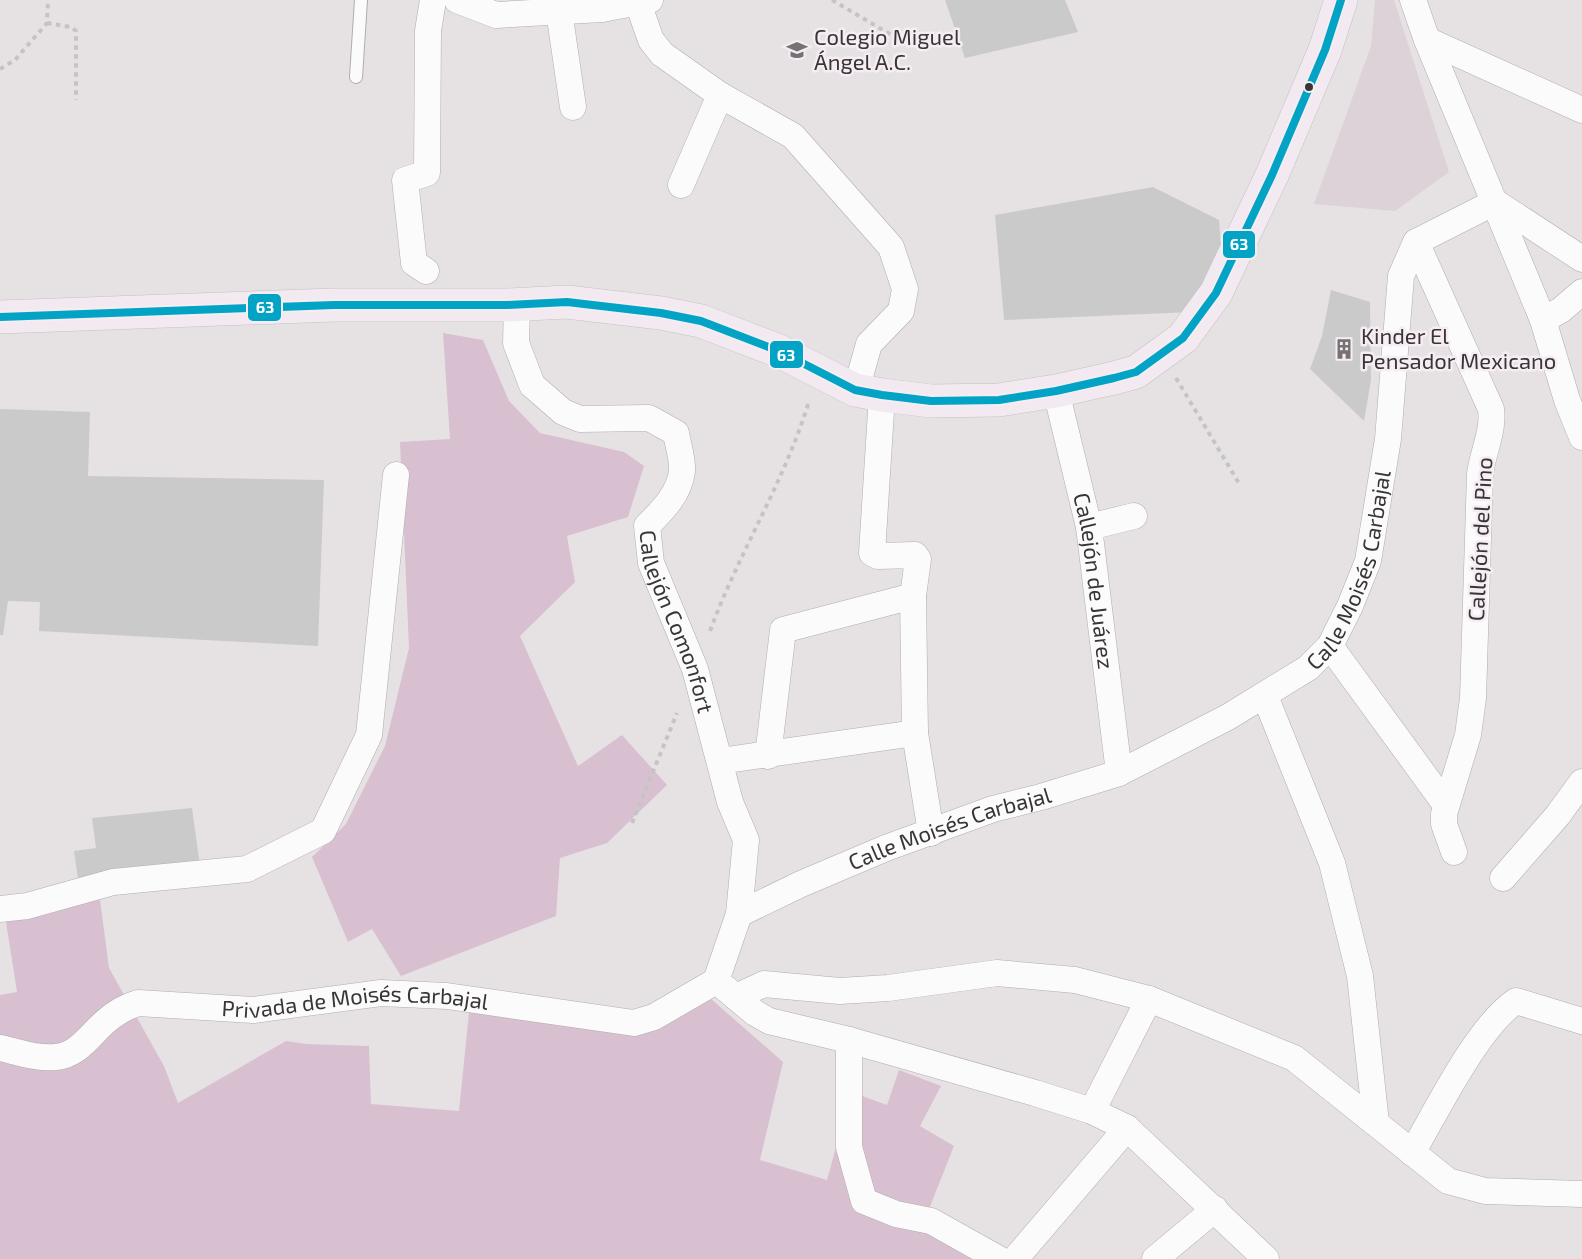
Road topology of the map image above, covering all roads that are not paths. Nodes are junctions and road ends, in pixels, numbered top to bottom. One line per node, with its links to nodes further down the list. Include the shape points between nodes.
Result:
1 (361, 0): 10 (lane)
2 (433, 0): 18 (street, via 427,172 405,180 414,263)
3 (457, 0): 8 (street, via 496,15)
4 (1341, 0): 24 (main road, via 1325,50 1281,154 1216,293 1183,338 1136,372)
5 (1413, 0): 9 (street)
6 (644, 2): 7 (street); 11 (street, via 651,40 662,54)
7 (604, 4): 8 (street)
8 (559, 11): 12 (street)
9 (1427, 40): 13 (street); 15 (street)
10 (356, 77)
11 (720, 95): 14 (street); 23 (street, via 793,136 891,247 905,289 901,311 869,344)
12 (573, 107)
13 (1582, 110)
14 (681, 185)
15 (1495, 202): 16 (street); 17 (street); 22 (street)
16 (1416, 242): 30 (street, Calle Moisés Carbajal, via 1401,276 1388,439 1368,561); 37 (street, Callejón del Pino, via 1491,409 1493,424 1480,474 1473,698 1468,735)
17 (1582, 260)
18 (426, 271)
19 (1582, 291): 22 (street)
20 (517, 305): 21 (main road, via 334,305); 23 (main road, via 567,302 701,321 779,351 855,390); 34 (street, Callejón Comonfort, via 516,343 532,385 563,412 580,419 649,418 676,434 682,470 677,488 647,525 651,563 695,669)
21 (0, 317)
22 (1543, 320): 25 (street)
23 (871, 386): 24 (main road, via 931,401 999,400); 29 (street, via 872,553 915,555 918,559)
24 (1056, 391): 28 (street, Callejón de Juárez)
25 (1582, 437)
26 (396, 475): 41 (street, via 369,735 323,831 246,869 113,882 27,906)
27 (1134, 516): 28 (street)
28 (1089, 527): 35 (street, Callejón de Juárez)
29 (913, 596): 32 (street); 33 (street, via 783,630)
30 (1330, 646): 31 (street, Calle Moisés Carbajal, via 1308,668); 37 (street)
31 (1265, 696): 35 (street, Calle Moisés Carbajal); 50 (street, via 1332,863 1360,976)
32 (915, 733): 33 (street); 38 (street)
33 (768, 756): 34 (street)
34 (720, 761): 42 (street, Callejón Comonfort, via 730,802 746,840)
35 (1119, 773): 38 (street, Calle Moisés Carbajal, via 993,808)
36 (1582, 782): 40 (street)
37 (1446, 805): 39 (street, via 1444,824)
38 (931, 833): 42 (street, Calle Moisés Carbajal, via 801,884)
39 (1454, 852)
40 (1503, 878)
41 (0, 909)
42 (739, 914): 43 (street)
43 (716, 981): 44 (street); 48 (street, Privada de Moisés Carbajal, via 654,1017 634,1023 447,996 381,993 254,1010 138,1003 106,1020 74,1052 57,1057 32,1056)
44 (736, 997): 45 (street, via 764,984 840,991 997,973 1075,980); 47 (street, via 769,1021)
45 (1149, 999): 49 (street); 50 (street, via 1294,1058)
46 (1582, 1021): 52 (street, via 1516,1000 1490,1024)
47 (849, 1040): 49 (street); 55 (street, via 849,1147 864,1201 896,1214 931,1221)
48 (0, 1048)
49 (1092, 1111): 51 (street)
50 (1376, 1123): 52 (street)
51 (1127, 1128): 54 (street); 56 (street)
52 (1412, 1153): 53 (street, via 1448,1181 1485,1191)
53 (1582, 1194)
54 (1215, 1209): 57 (street); 58 (street)
55 (999, 1259)
56 (1015, 1259)
57 (1155, 1259)
58 (1266, 1259)

